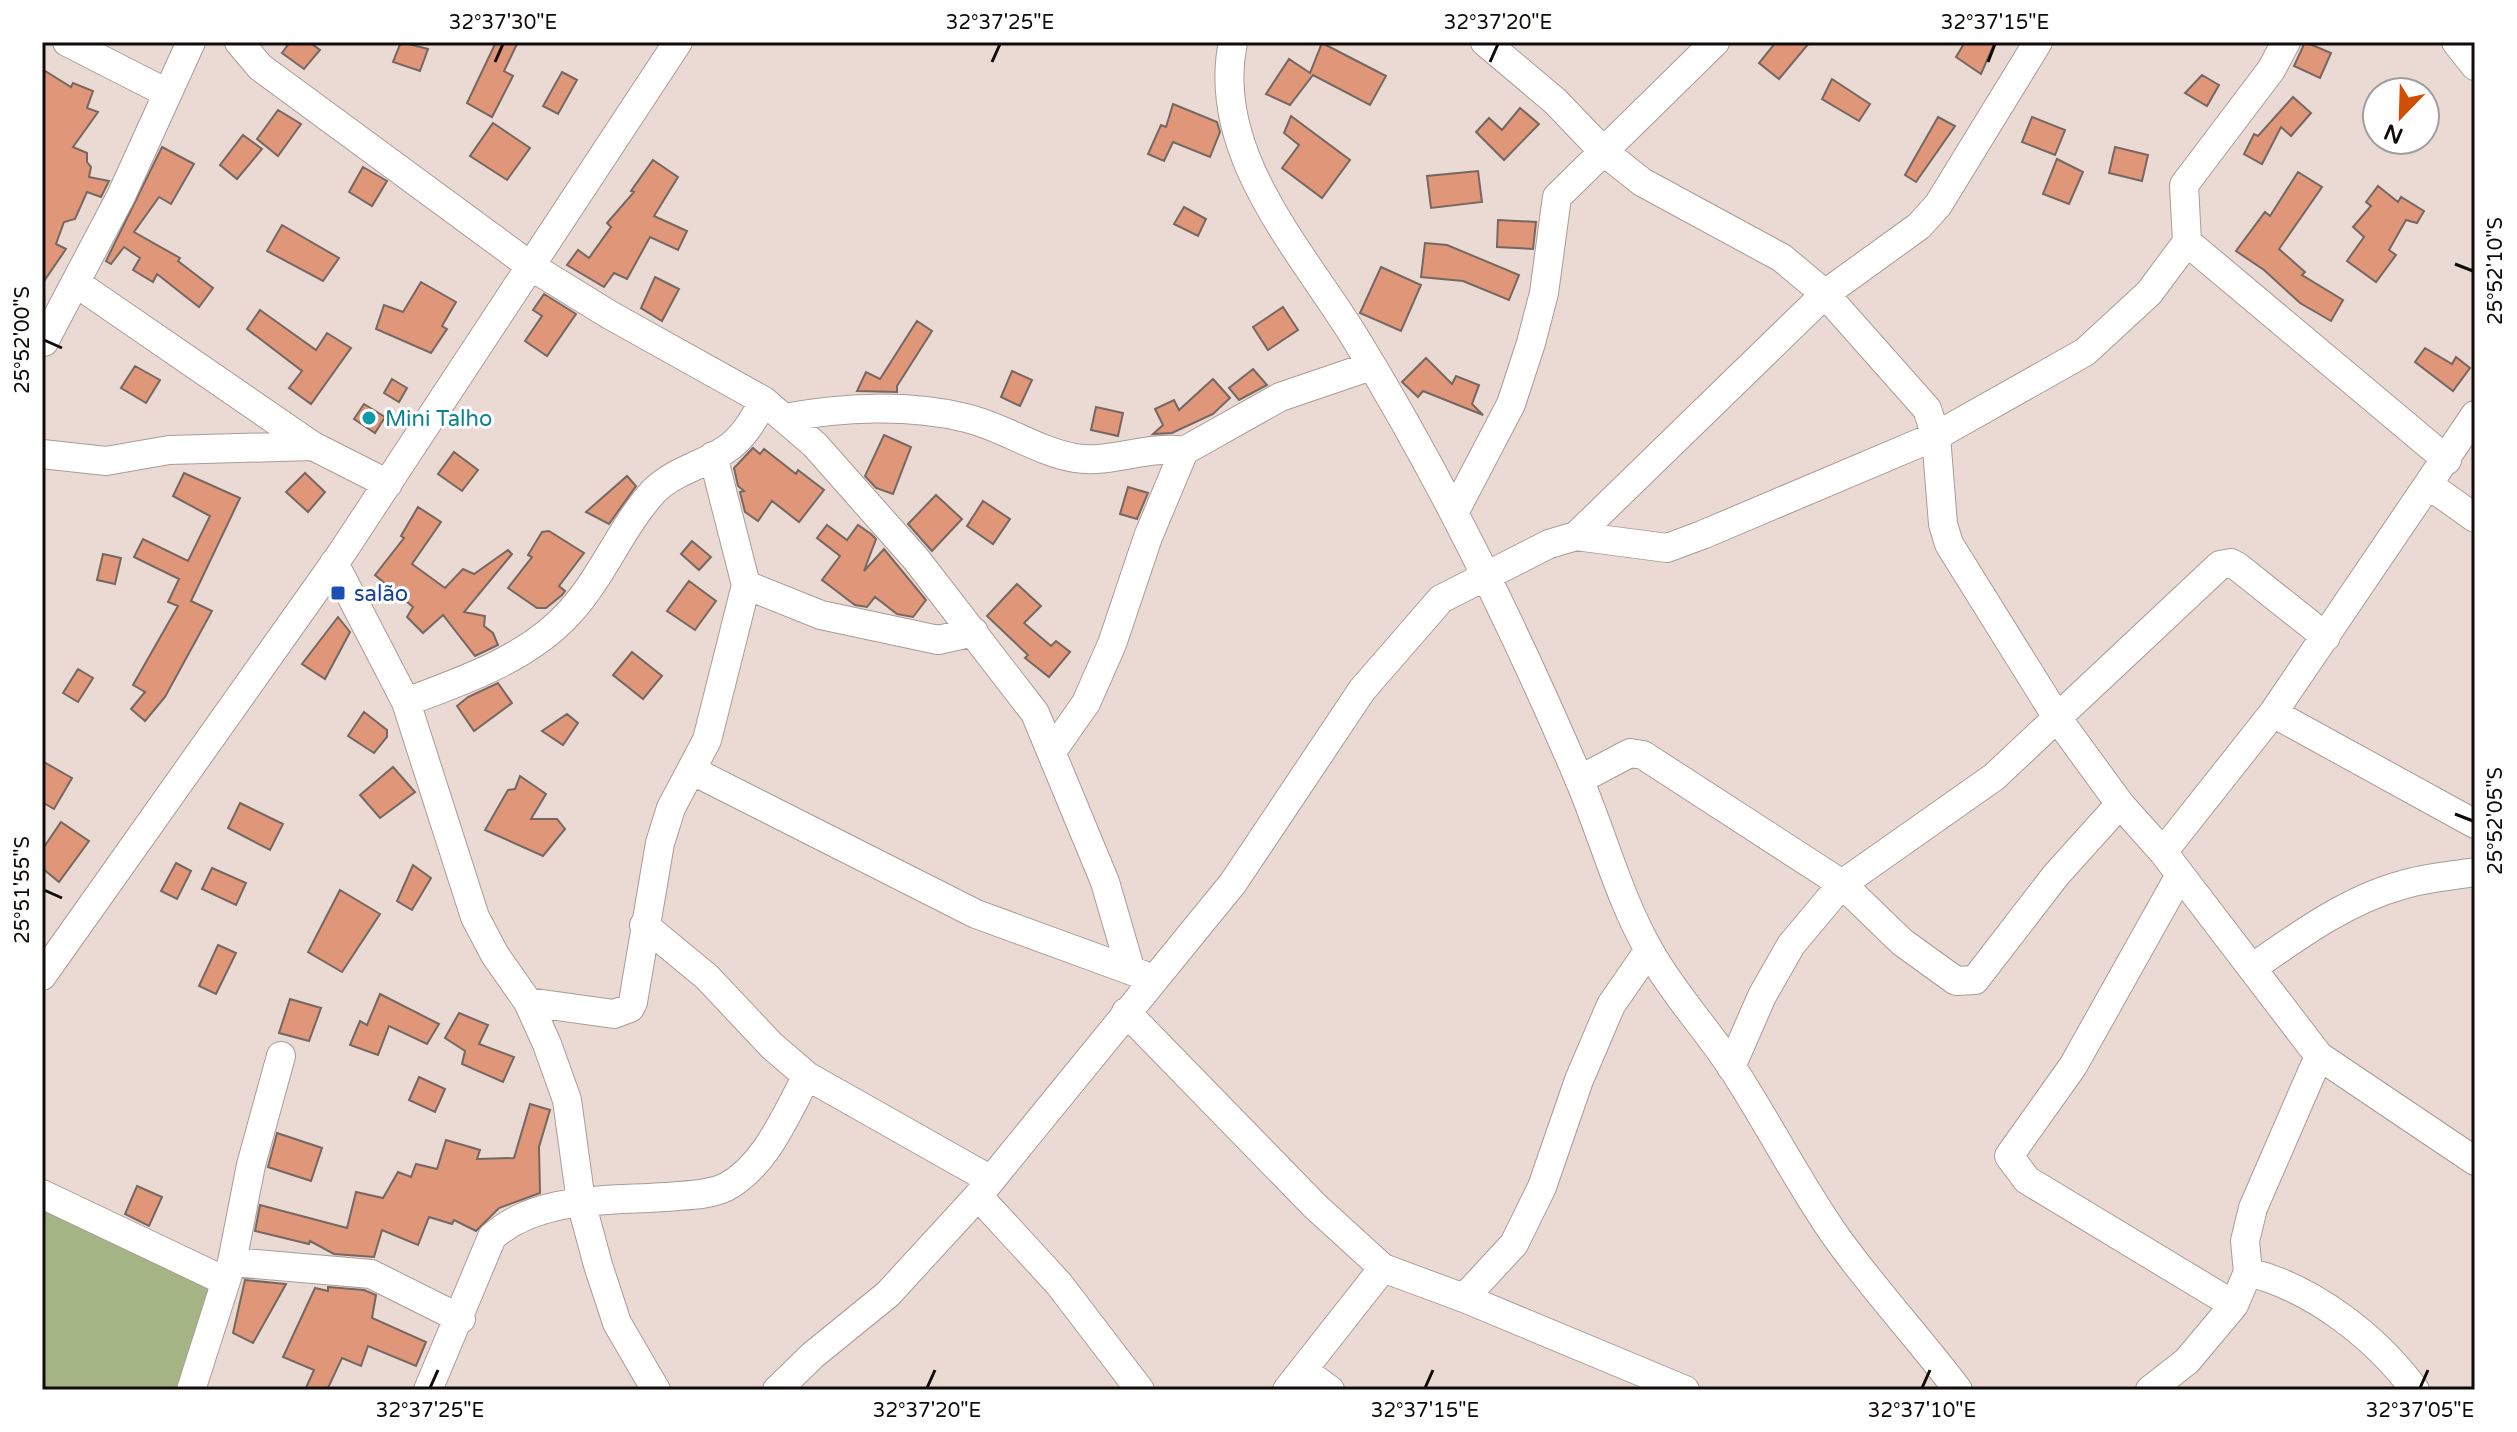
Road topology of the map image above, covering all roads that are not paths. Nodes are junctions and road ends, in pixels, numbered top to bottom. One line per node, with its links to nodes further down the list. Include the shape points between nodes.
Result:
1 (67, 42): 12 (street)
2 (191, 42): 12 (street)
3 (239, 42): 15 (street, via 260,67)
4 (678, 42): 15 (street)
5 (1233, 42): 19 (street, via 1231,91 1238,138 1280,223)
6 (1715, 42): 13 (street)
7 (2038, 42): 17 (street, via 1938,205 1919,226)
8 (2286, 42): 14 (street, via 2271,70 2184,185)
9 (2456, 42): 11 (street)
10 (1498, 46): 13 (street)
11 (2475, 66)
12 (167, 93): 16 (street)
13 (1603, 151): 17 (street, via 1683,208 1782,258); 30 (street, via 1557,197 1544,293 1531,343 1511,404)
14 (2187, 242): 22 (street, via 2149,293 2085,352); 27 (street)
15 (532, 267): 20 (street); 28 (street)
16 (76, 283): 18 (street); 23 (street)
17 (1825, 294): 22 (street, via 1927,409); 32 (street)
18 (44, 342)
19 (1371, 366): 24 (street, via 1280,397); 30 (street)
20 (774, 409): 24 (street, via 914,410 968,418 1077,459); 26 (street); 36 (street, via 815,445)
21 (2475, 415): 27 (street)
22 (1936, 436): 32 (street, via 1667,548); 40 (street, via 1949,544)
23 (313, 446): 25 (street, via 169,450 106,461); 28 (street)
24 (1184, 451): 41 (street, via 1102,667 1086,703)
25 (42, 454)
26 (713, 456): 35 (street); 38 (street, via 655,491 572,610 543,637 454,684)
27 (2447, 460): 29 (street)
28 (388, 484): 33 (street)
29 (2430, 486): 31 (street); 37 (street)
30 (1455, 511): 34 (street)
31 (2475, 518)
32 (1576, 536): 34 (street)
33 (334, 563): 38 (street); 54 (street)
34 (1483, 575): 43 (street); 53 (street, via 1441,599 1381,667 1299,779 1233,883)
35 (746, 585): 36 (street, via 821,615 938,640); 42 (street, via 720,696)
36 (974, 632): 41 (street, via 1035,713)
37 (2326, 637): 39 (street); 40 (street, via 2238,567 2220,565)
38 (406, 702): 55 (street, via 475,917)
39 (2273, 713): 45 (street); 46 (street)
40 (2058, 719): 44 (street); 49 (street, via 1994,777)
41 (1053, 750): 53 (street)
42 (693, 771): 50 (street, via 671,808); 53 (street, via 976,914)
43 (1579, 780): 49 (street, via 1637,753); 51 (street)
44 (2120, 804): 46 (street); 49 (street, via 2056,875 1975,980 1956,981 1929,963)
45 (2475, 824)
46 (2163, 852): 48 (street)
47 (2475, 872): 52 (street, via 2403,884 2365,898)
48 (2180, 875): 52 (street); 69 (street, via 2073,1066 2009,1156 2027,1180)
49 (1842, 884): 59 (street, via 1791,945)
50 (644, 925): 55 (street, via 630,1008 614,1014); 60 (street, via 707,977)
51 (1649, 950): 59 (street); 68 (street, via 1611,1005 1542,1187 1514,1244)
52 (2252, 968): 58 (street)
53 (1141, 974): 56 (street)
54 (42, 976)
55 (528, 1002): 64 (street, via 567,1100)
56 (1126, 1012): 62 (street); 65 (street, via 1315,1206)
57 (281, 1056): 66 (street)
58 (2319, 1056): 61 (street); 67 (street, via 2253,1208 2245,1241)
59 (1731, 1067): 79 (street, via 1835,1235)
60 (807, 1076): 62 (street); 64 (street, via 772,1140 725,1188)
61 (2475, 1161)
62 (984, 1188): 75 (street, via 888,1294); 76 (street)
63 (42, 1194): 66 (street)
64 (581, 1202): 70 (street, via 528,1213 492,1237); 74 (street, via 617,1323)
65 (1383, 1268): 68 (street); 71 (street)
66 (228, 1272): 70 (street, via 371,1274); 72 (street)
67 (2248, 1272): 69 (street); 81 (street, via 2282,1282 2324,1307 2390,1357)
68 (1464, 1298): 78 (street)
69 (2234, 1305): 80 (street, via 2187,1361)
70 (461, 1319): 73 (street)
71 (1295, 1380): 77 (street)
72 (191, 1390)
73 (428, 1390)
74 (656, 1390)
75 (777, 1390)
76 (1140, 1390)
77 (1330, 1390)
78 (1685, 1390)
79 (1958, 1390)
80 (2150, 1390)
81 (2415, 1390)

